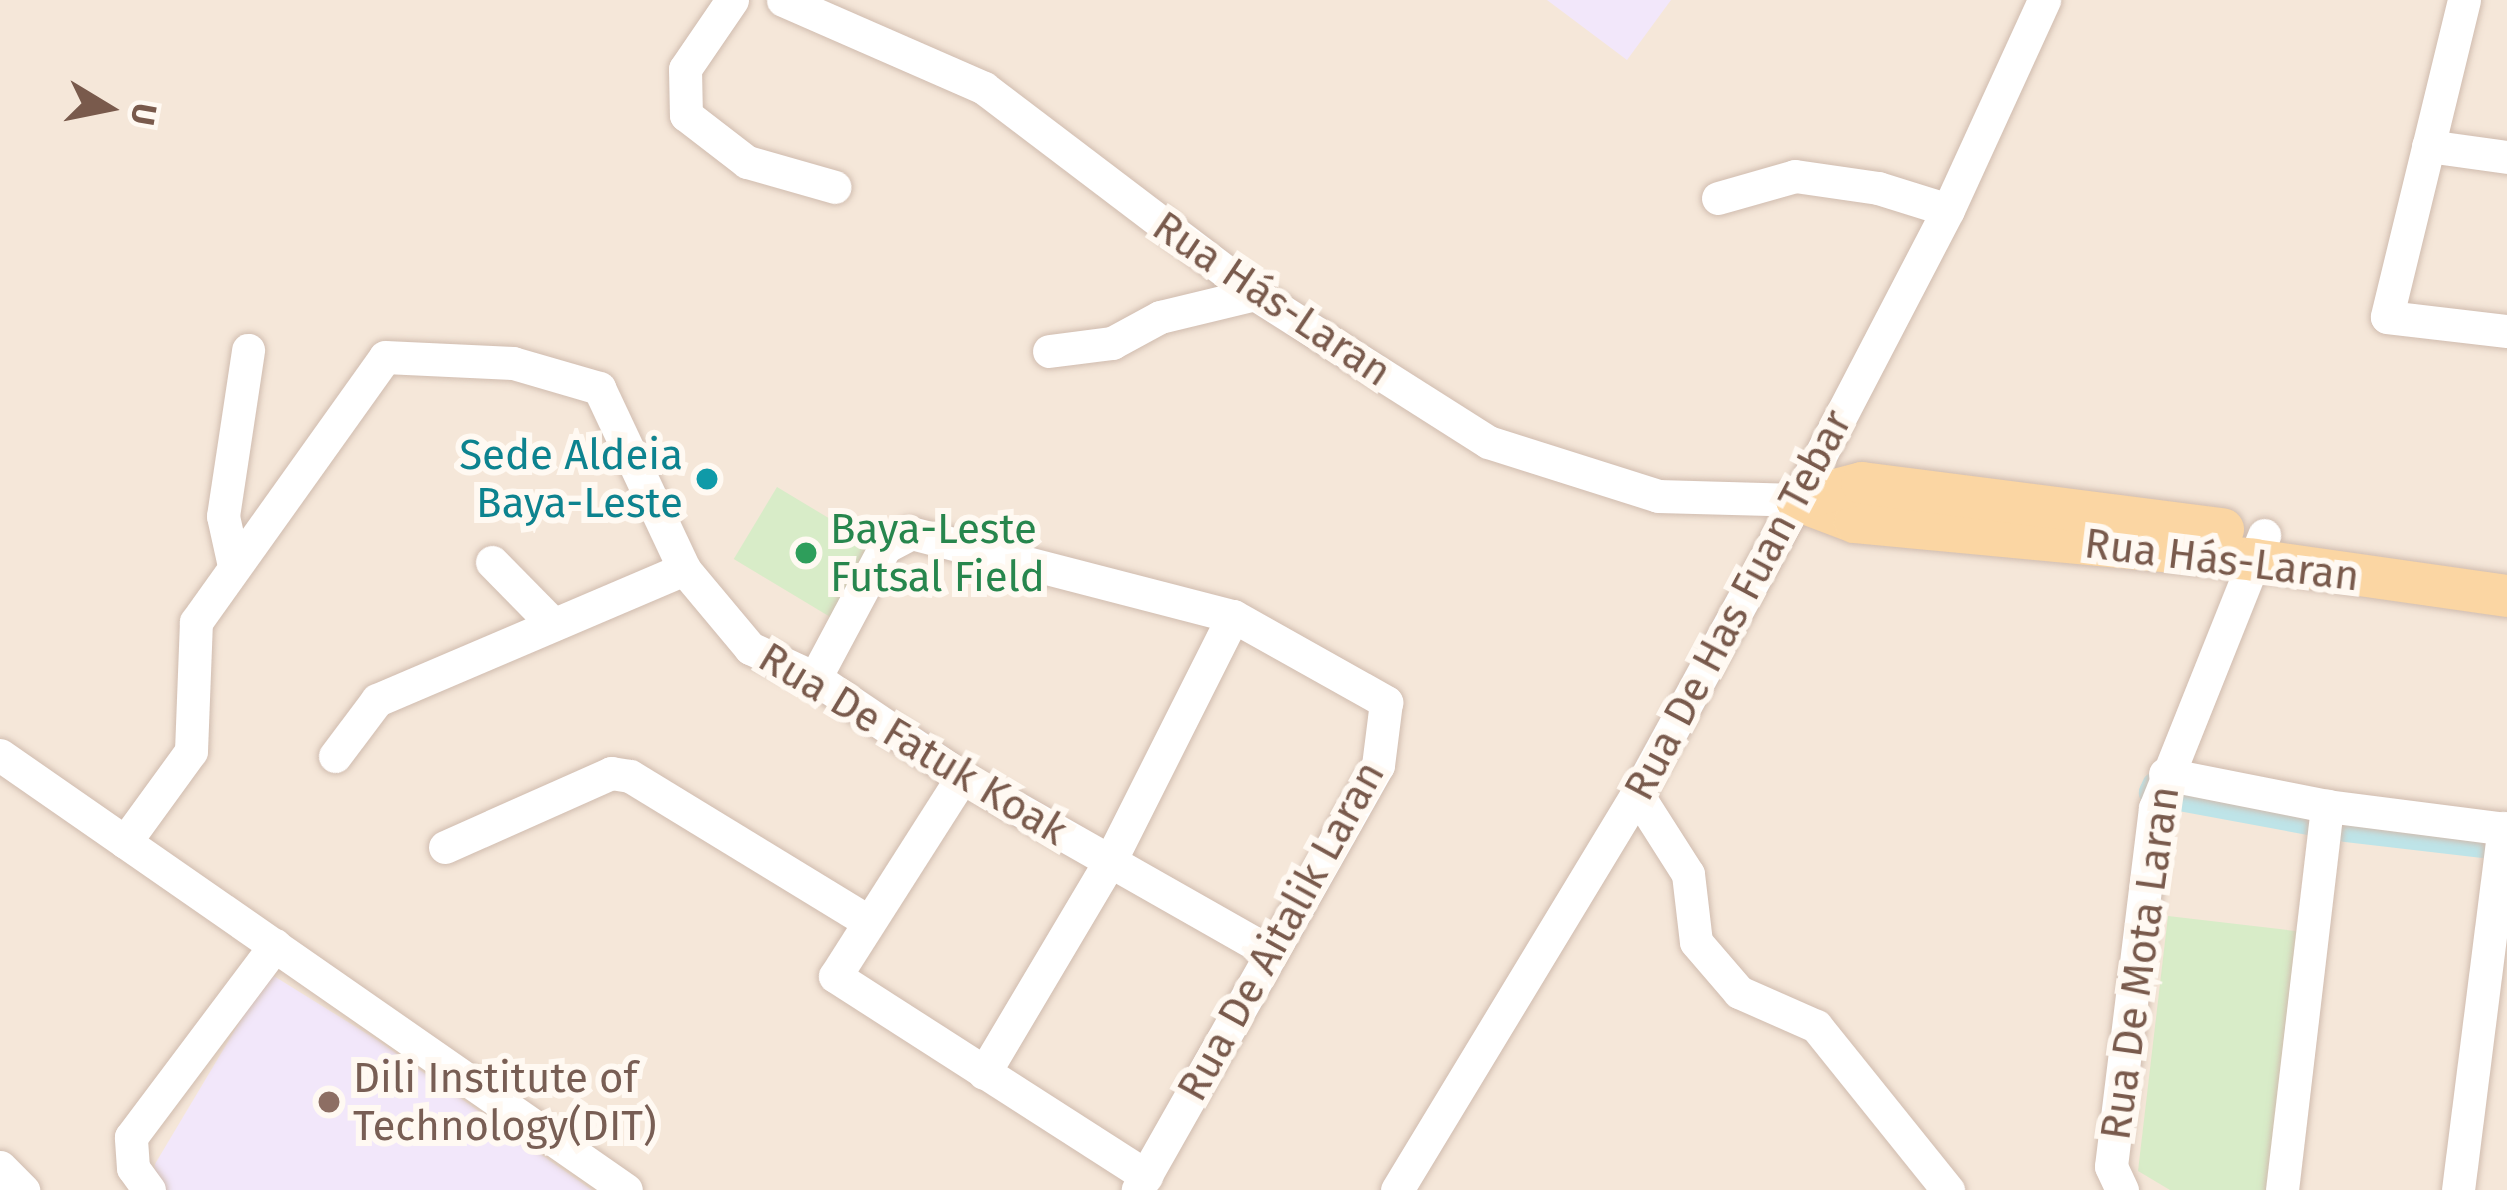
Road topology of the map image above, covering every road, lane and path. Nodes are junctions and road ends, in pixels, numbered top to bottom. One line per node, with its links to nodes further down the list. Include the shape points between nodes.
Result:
1 (732, 0): 7 (street, via 685,69 686,115 747,162)
2 (783, 0): 10 (street, Rua Hás-Laran, via 984,88)
3 (2044, 0): 9 (street, Rua De Has Fuan Tebar)
4 (2464, 0): 5 (street)
5 (2428, 146): 6 (street); 11 (street, via 2387,317)
6 (2507, 157)
7 (835, 187)
8 (1718, 198): 9 (street, via 1795,176 1877,188)
9 (1948, 210): 14 (street, Rua De Has Fuan Tebar)
10 (1256, 294): 13 (street, via 1160,317 1112,344); 14 (street, Rua Hás-Laran, via 1488,442 1658,496)
11 (2507, 331)
12 (248, 350): 17 (street, via 223,516)
13 (1049, 351)
14 (1797, 500): 15 (main road, Rua Hás-Laran, via 1862,483); 28 (street, Rua De Has Fuan Tebar)
15 (2259, 547): 19 (main road, Rua Hás-Laran); 20 (main road, Rua Hás-Laran); 26 (street, Rua De Mota Laran)
16 (492, 562): 22 (street)
17 (234, 566): 18 (street, Rua De Fatuk Koak, via 385,357 513,364 599,388); 31 (street, Rua De Fatuk Koak, via 196,622 187,699 193,730 183,772)
18 (684, 569): 22 (street); 23 (street, Rua De Fatuk Koak, via 750,648)
19 (2507, 569)
20 (2507, 596)
21 (1233, 616): 23 (street, Rua De Aitalik Laran, via 911,533 886,547); 33 (street); 36 (street, Rua De Aitalik Laran, via 1386,702 1378,764)
22 (552, 623): 25 (street, via 377,700)
23 (814, 677): 27 (street, Rua De Fatuk Koak)
24 (0, 755): 31 (street)
25 (335, 756)
26 (2164, 774): 29 (street); 45 (street, Rua De Mota Laran, via 2111,1166)
27 (962, 777): 33 (street, Rua De Fatuk Koak); 34 (street)
28 (1636, 794): 40 (street, Rua De Has Fuan Tebar); 44 (street, via 1688,874 1696,942 1739,992 1816,1026)
29 (2325, 821): 30 (street); 46 (street)
30 (2504, 839): 47 (street)
31 (125, 842): 35 (street)
32 (445, 847): 34 (street, via 611,773 631,776)
33 (1110, 861): 36 (street, Rua De Fatuk Koak); 37 (street)
34 (864, 920): 37 (street, via 836,963 841,987)
35 (275, 945): 42 (street, via 131,1137 133,1168); 43 (street)
36 (1270, 952): 39 (street, Rua De Aitalik Laran)
37 (984, 1072): 39 (street)
38 (0, 1167): 41 (street)
39 (1142, 1183)
40 (1399, 1189)
41 (23, 1190)
42 (149, 1190)
43 (626, 1190)
44 (1948, 1190)
45 (2122, 1190)
46 (2282, 1190)
47 (2458, 1190)

